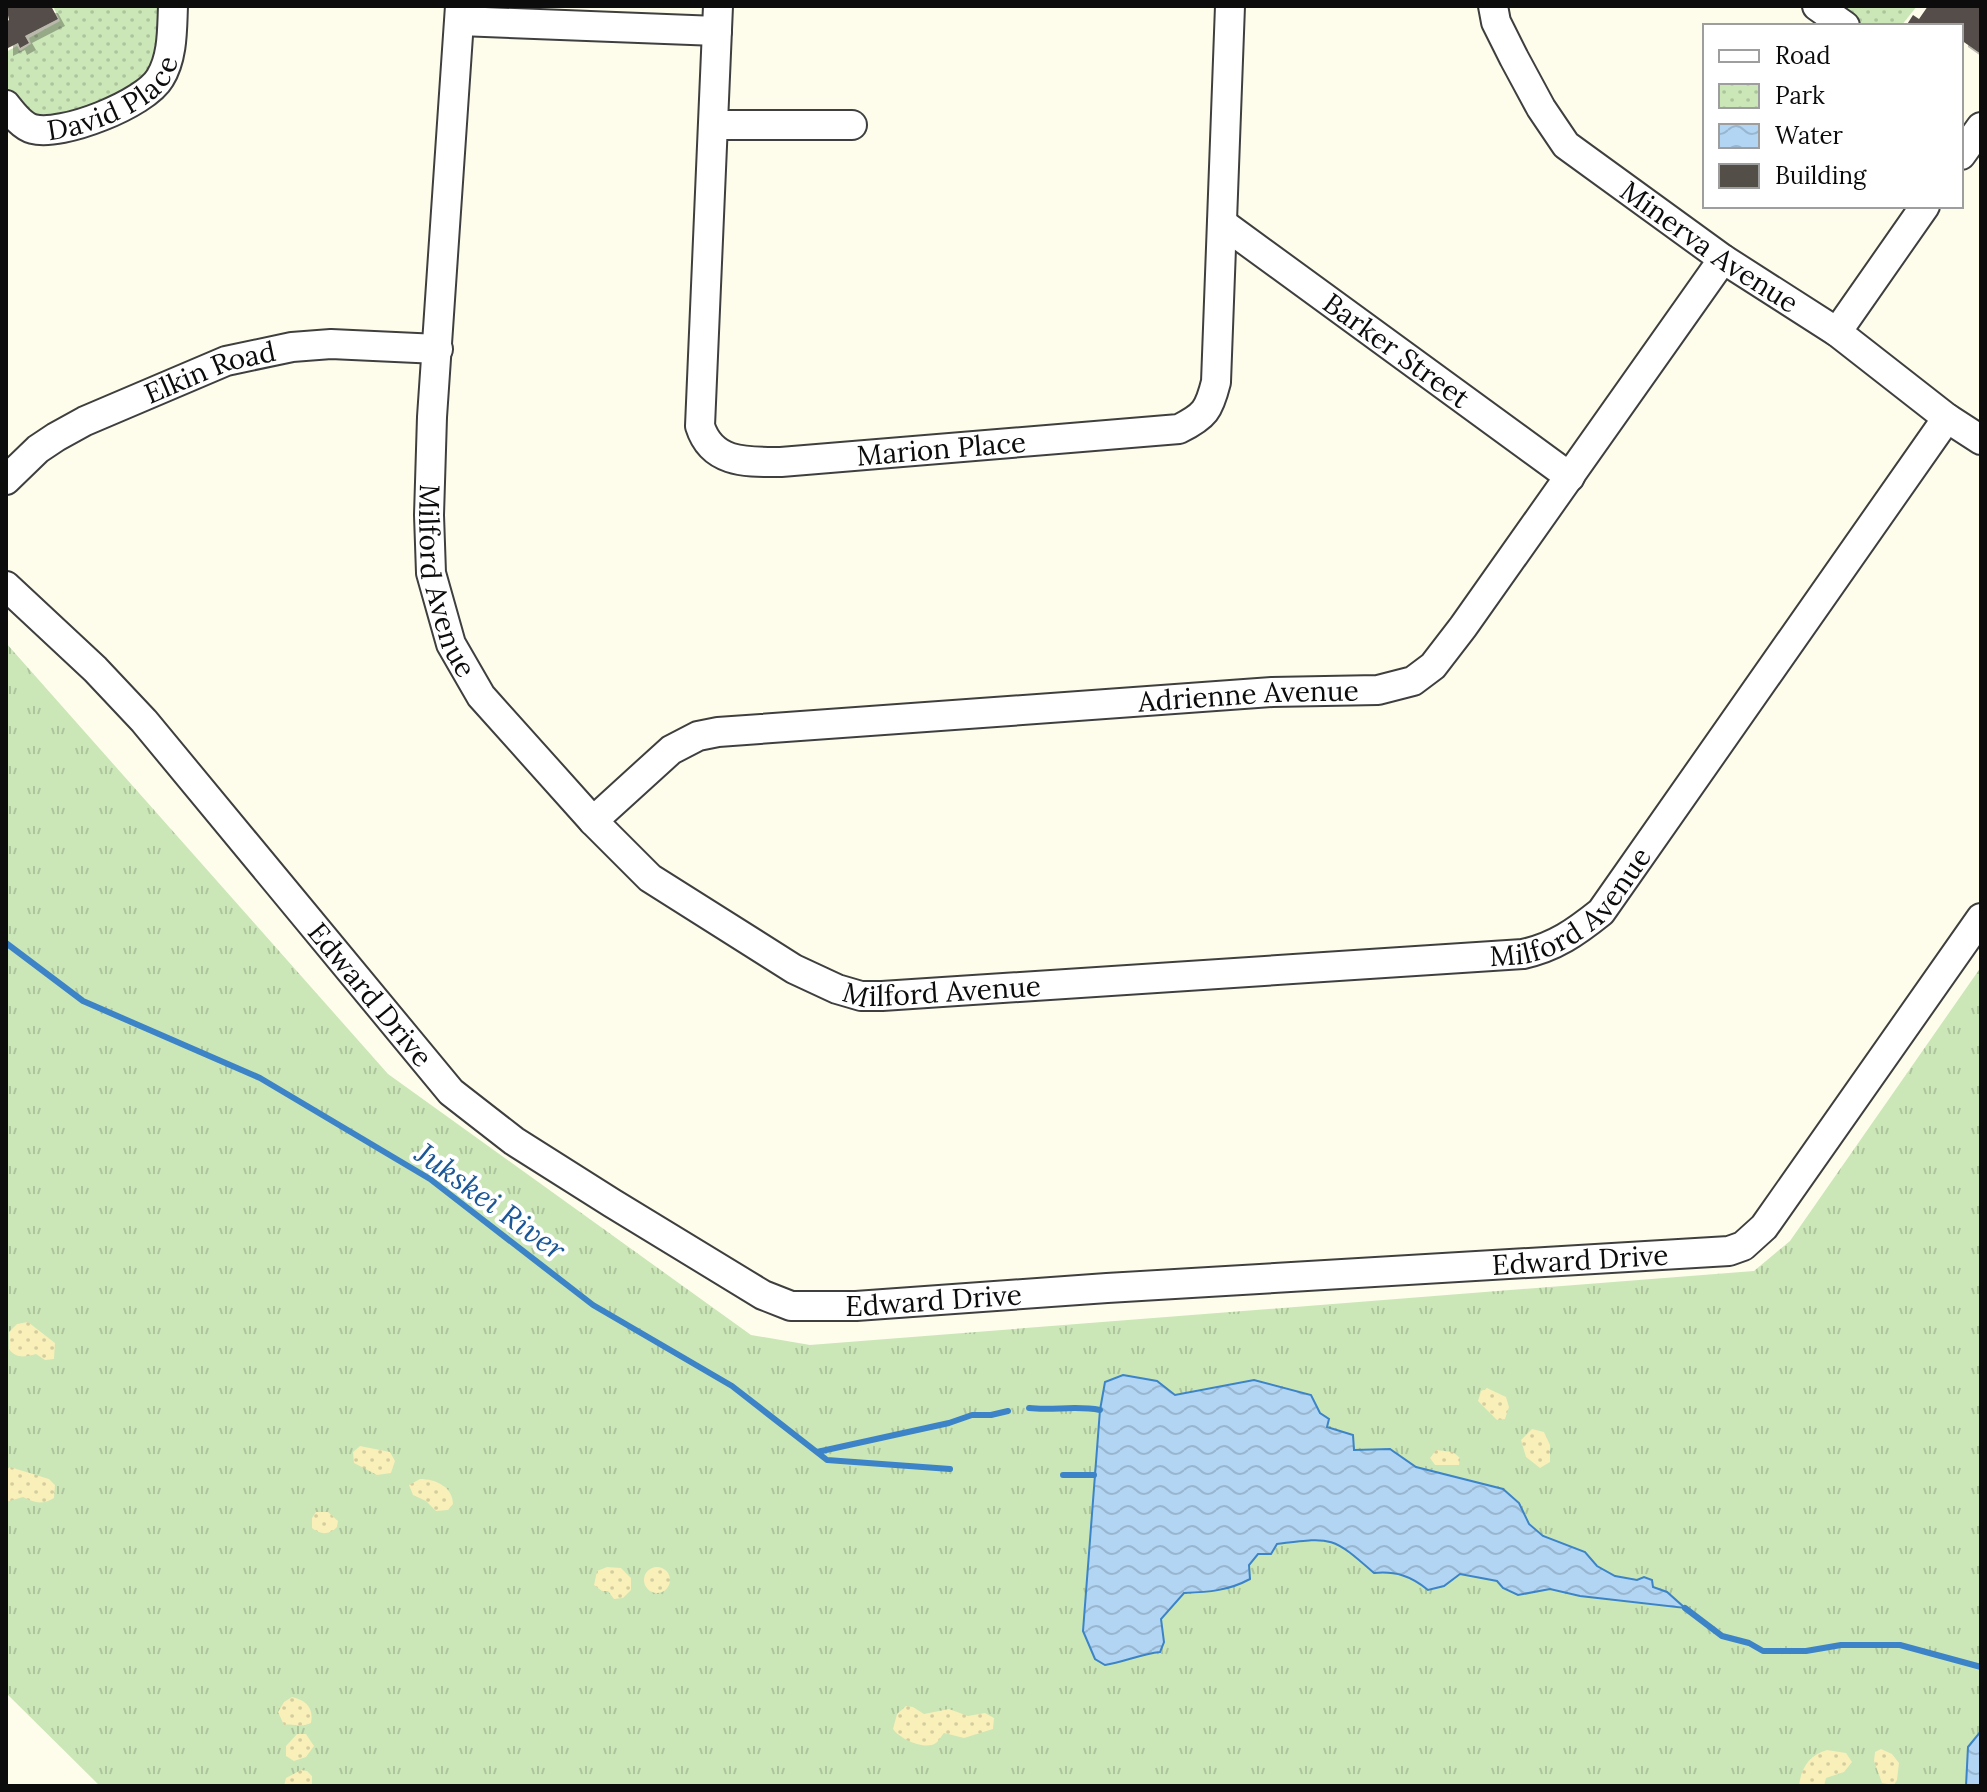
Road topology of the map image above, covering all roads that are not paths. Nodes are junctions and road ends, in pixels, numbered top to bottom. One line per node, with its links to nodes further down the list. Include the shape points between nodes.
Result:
1 (173, 6): 8 (street, David Place, via 169,54 160,79 145,94 71,127 44,131 30,128)
2 (1230, 6): 15 (street, Marion Place)
3 (1493, 6): 16 (street, Minerva Avenue, via 1514,58 1566,145)
4 (1817, 6): 7 (street)
5 (460, 14): 6 (street); 18 (street, Milford Avenue)
6 (718, 19): 10 (street, Marion Place)
7 (1842, 24)
8 (6, 105)
9 (1963, 111): 12 (street)
10 (714, 125): 11 (street); 15 (street, Marion Place, via 700,426 723,457 744,462 1179,429 1199,419 1210,406 1216,382)
11 (852, 125)
12 (1981, 125): 13 (street)
13 (1963, 152)
14 (1924, 208): 17 (street)
15 (1222, 223): 21 (street, Barker Street)
16 (1723, 259): 17 (street, Minerva Avenue); 21 (street, Adrienne Avenue)
17 (1837, 332): 19 (street, Minerva Avenue)
18 (438, 349): 22 (street, Elkin Road, via 331,344 226,361 85,421 38,449); 24 (street, Milford Avenue, via 431,573 451,644 481,696)
19 (1947, 418): 20 (street, Minerva Avenue); 24 (street, Milford Avenue, via 1601,912 1543,949 861,996 794,969 714,921 650,878)
20 (1981, 440)
21 (1570, 477): 24 (street, Adrienne Avenue, via 1433,666 1413,681 1378,690 1241,694 718,732 671,750)
22 (6, 480)
23 (6, 586): 25 (street, Edward Drive, via 144,721 451,1092 514,1141 612,1203 763,1295 791,1306 1729,1251 1764,1227)
24 (593, 821)
25 (1981, 918)

